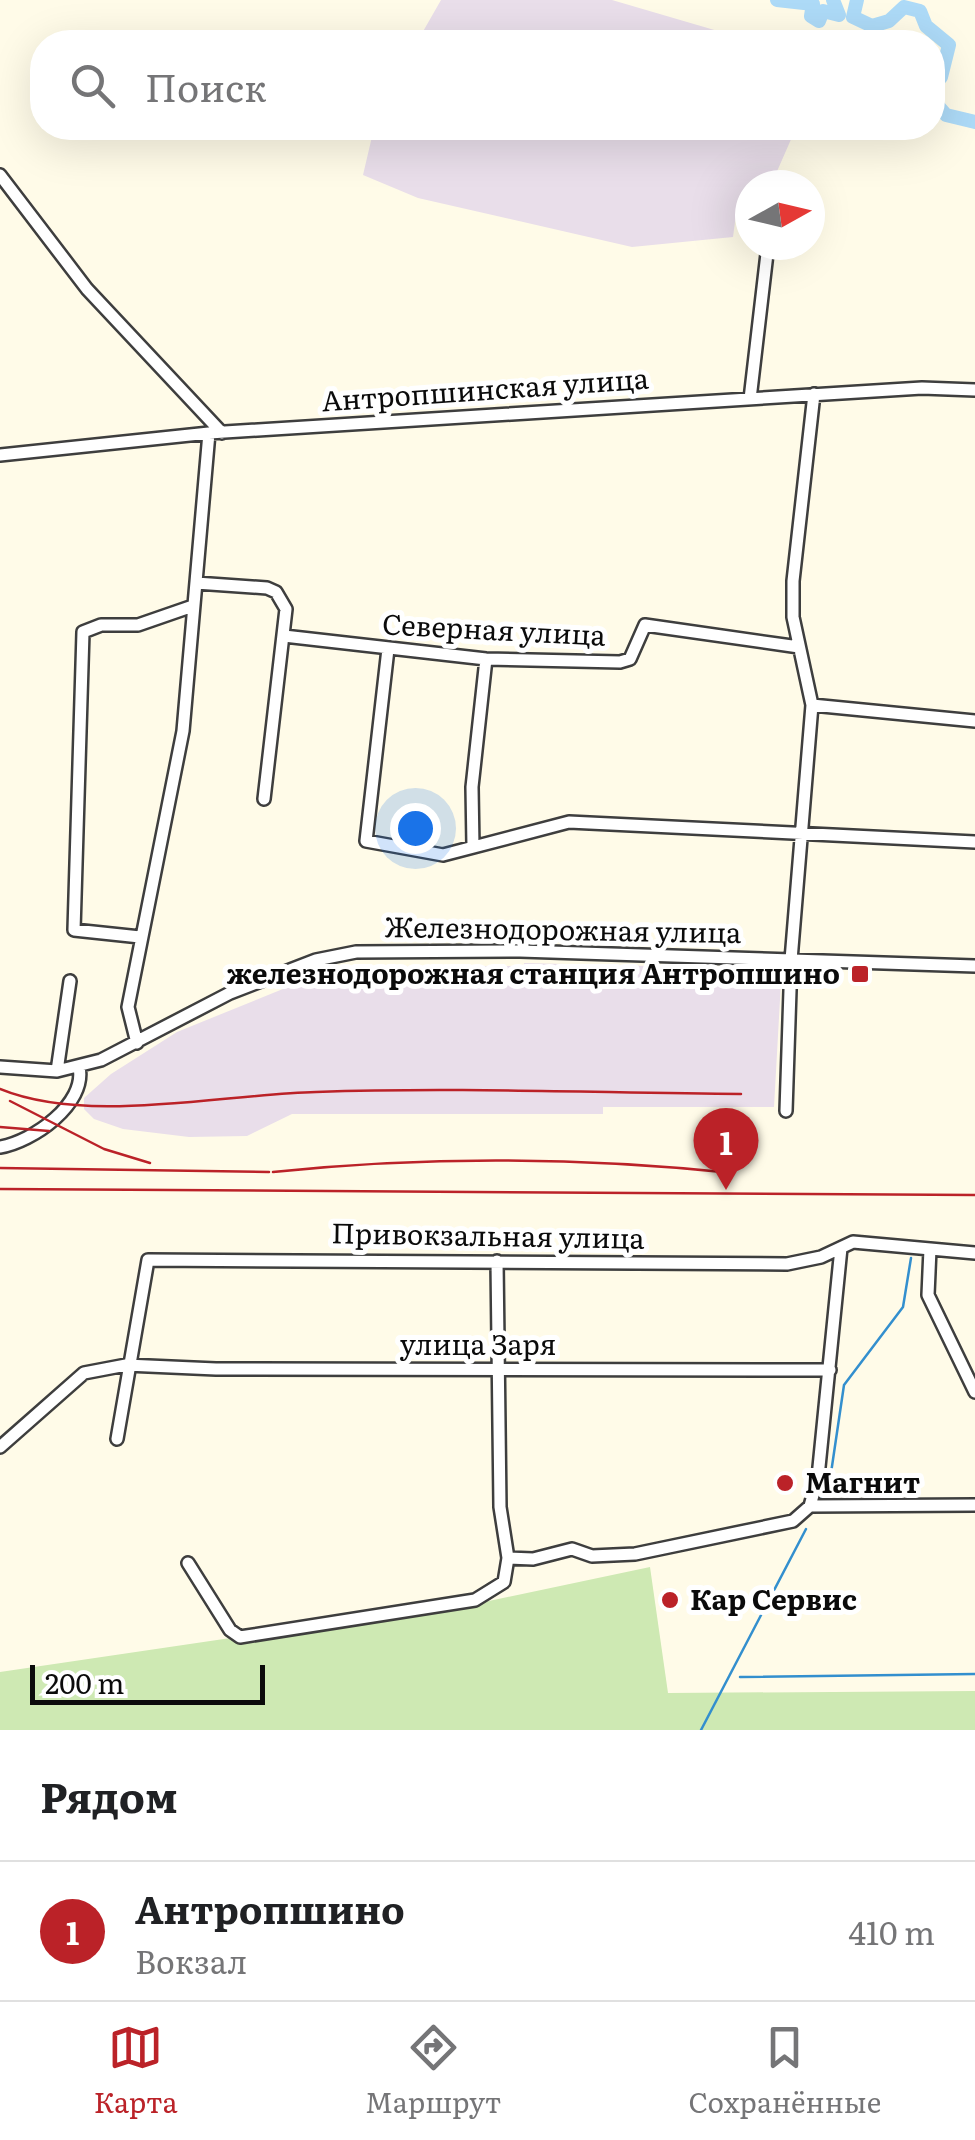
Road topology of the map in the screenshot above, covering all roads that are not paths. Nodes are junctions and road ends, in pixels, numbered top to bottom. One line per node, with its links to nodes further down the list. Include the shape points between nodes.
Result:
1 (0, 175): 6 (street, via 87,289)
2 (766, 260): 5 (street)
3 (975, 390): 4 (street, Антропшинская улица)
4 (814, 394): 5 (street, Антропшинская улица); 11 (street, via 793,581)
5 (750, 399): 6 (street, Антропшинская улица)
6 (215, 433): 7 (street, Антропшинская улица); 8 (street)
7 (0, 454)
8 (196, 582): 9 (street); 10 (street, via 276,592 286,609)
9 (190, 607): 20 (street, via 182,732); 20 (street, via 138,625 83,632 74,930)
10 (284, 636): 12 (street, Северная улица); 16 (street)
11 (798, 647): 13 (street, Северная улица, via 645,625 630,659 620,662); 14 (street)
12 (388, 649): 13 (street, Северная улица); 19 (street, via 366,841 444,855)
13 (486, 659): 19 (street, via 472,786)
14 (812, 705): 15 (street); 17 (street)
15 (975, 721)
16 (264, 799)
17 (801, 836): 18 (street); 19 (street, via 570,822); 21 (street)
18 (975, 842)
19 (474, 848)
20 (140, 937): 24 (street, via 128,1006)
21 (790, 960): 22 (street, Железнодорожная улица); 24 (street, Железнодорожная улица, via 356,952 316,960 230,994); 28 (street)
22 (975, 966)
23 (70, 981): 27 (street)
24 (136, 1043): 26 (street, Железнодорожная улица)
25 (0, 1066): 27 (street, Железнодорожная улица)
26 (79, 1067): 27 (street, Железнодорожная улица); 29 (street, via 81,1083 47,1123 29,1139)
27 (57, 1071)
28 (786, 1111)
29 (0, 1147)
30 (841, 1248): 31 (street, Привокзальная улица, via 853,1242); 33 (street, Привокзальная улица, via 787,1264); 36 (street)
31 (930, 1249): 32 (street, Привокзальная улица); 37 (street, via 928,1295)
32 (975, 1253)
33 (497, 1261): 34 (street, Привокзальная улица, via 148,1260); 35 (street)
34 (126, 1364): 35 (street, улица Заря); 38 (street); 39 (street, улица Заря, via 73,1378)
35 (496, 1370): 36 (street, улица Заря); 42 (street)
36 (830, 1370): 40 (street)
37 (975, 1392)
38 (117, 1439)
39 (0, 1447)
40 (814, 1506): 41 (street); 42 (street, via 793,1521 679,1548)
41 (975, 1506)
42 (508, 1558): 43 (street, via 504,1582 475,1600 240,1637)
43 (188, 1564)

